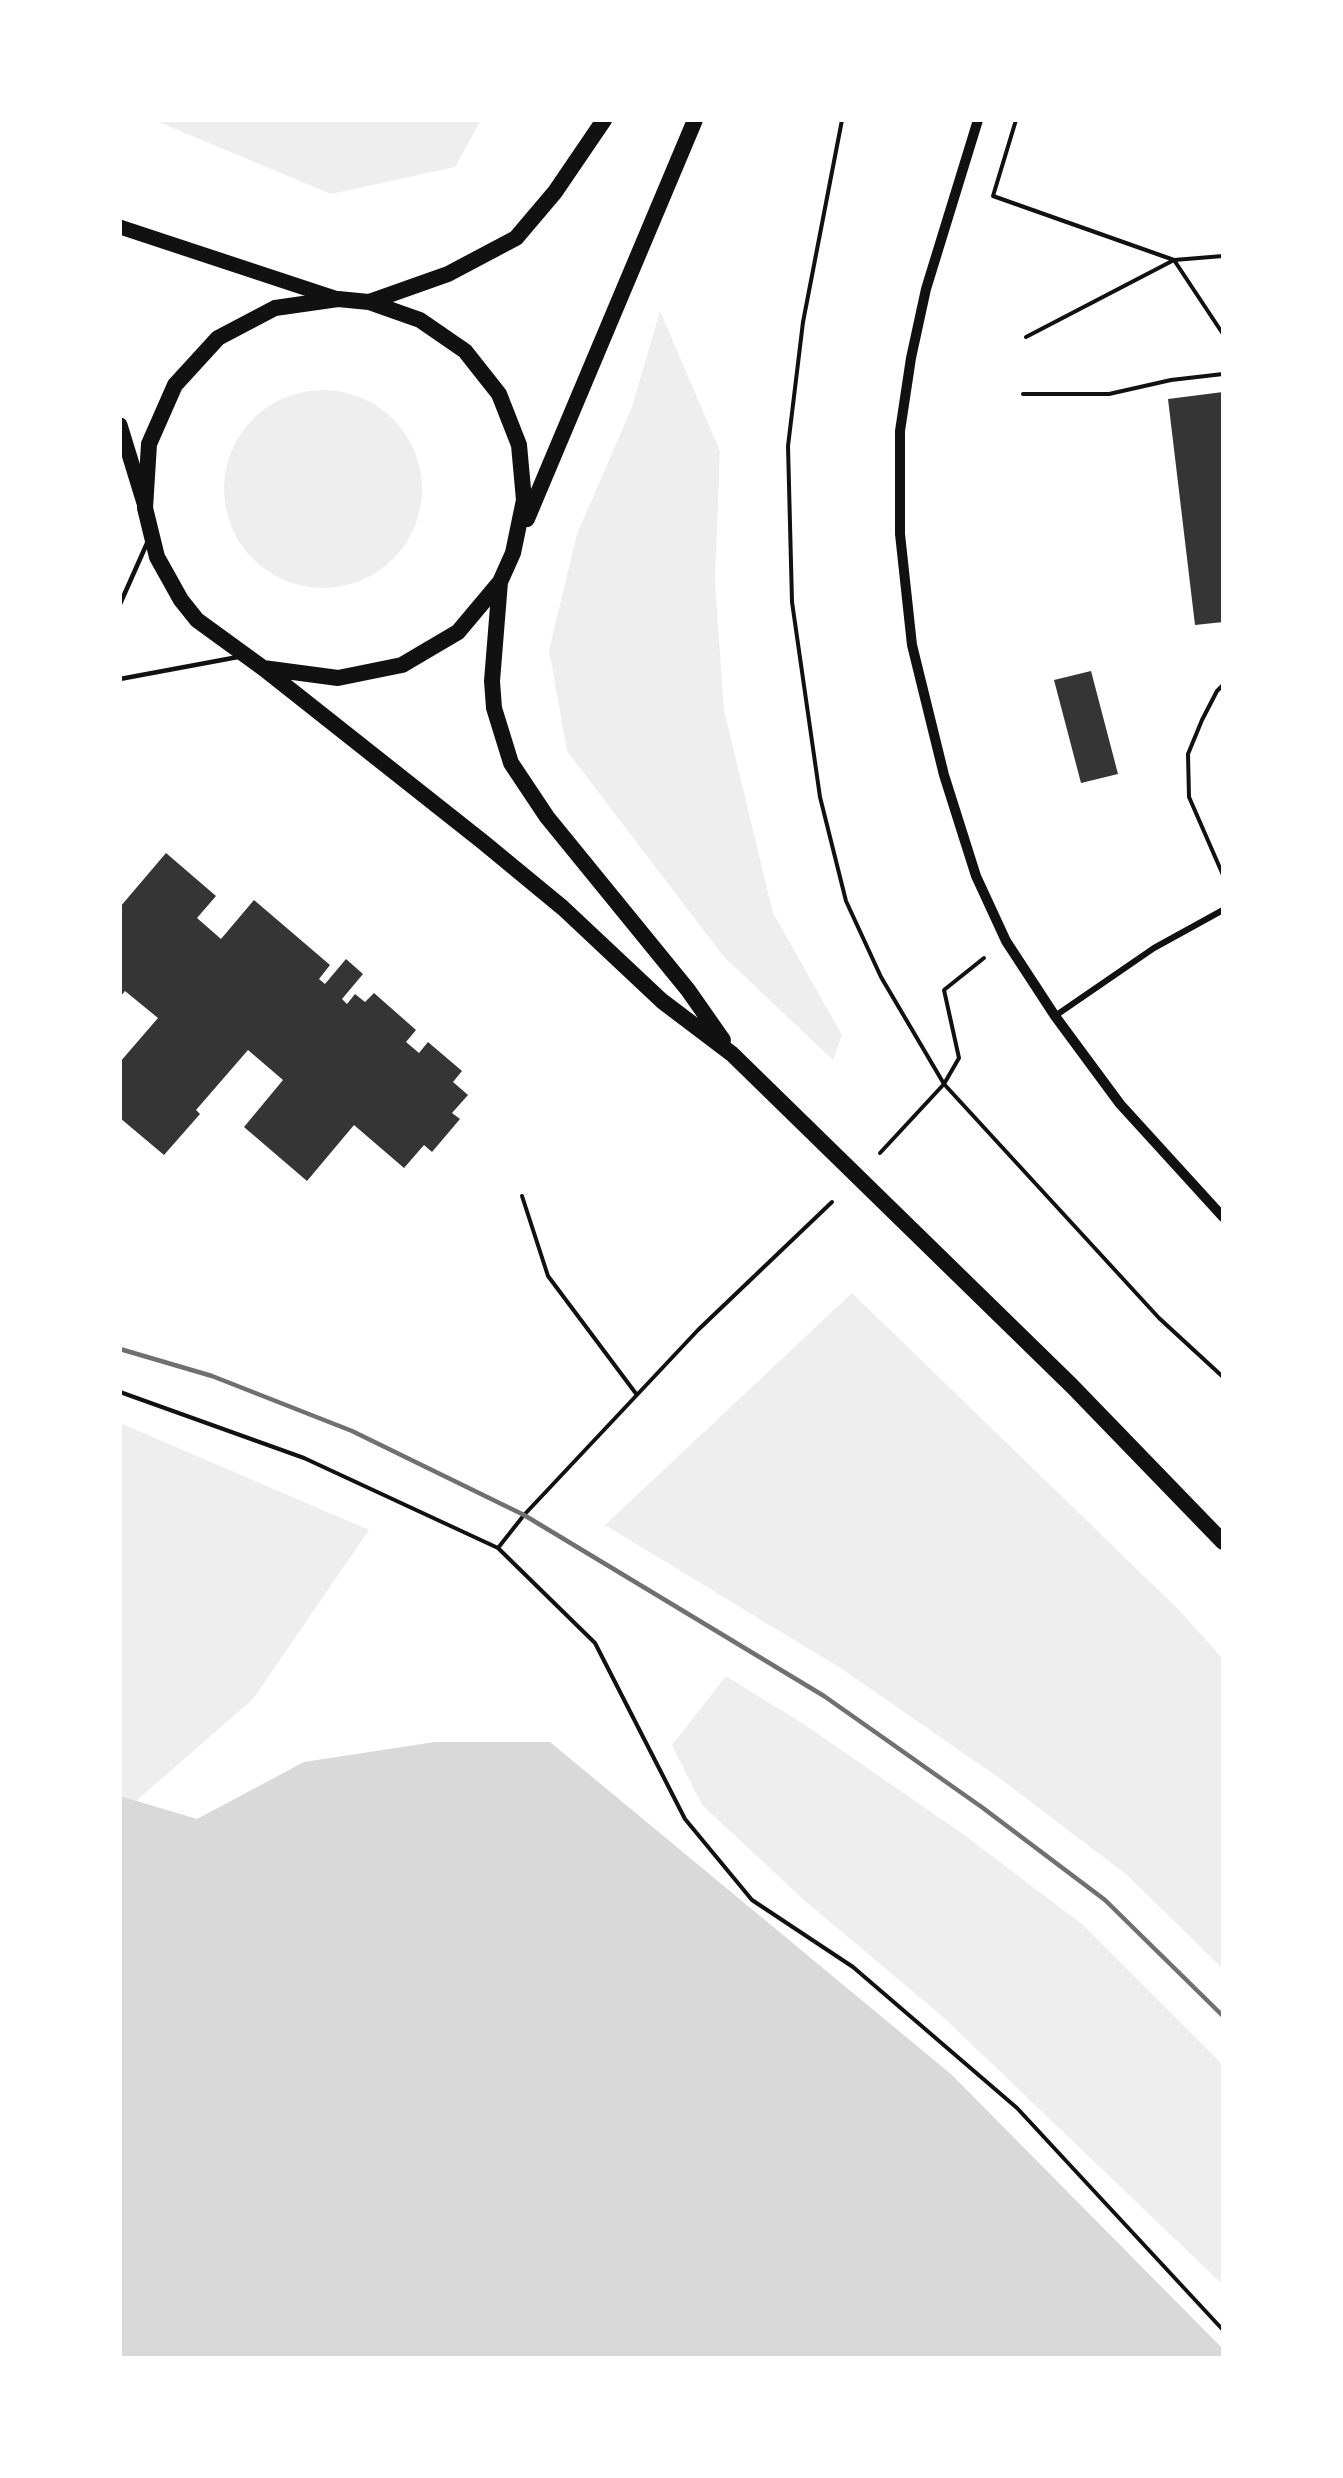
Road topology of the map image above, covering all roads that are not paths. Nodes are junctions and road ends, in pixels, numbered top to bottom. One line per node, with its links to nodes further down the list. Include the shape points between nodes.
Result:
1 (604, 120): 6 (highway, via 555,192 516,238 448,274)
2 (695, 120): 10 (highway)
3 (978, 120): 17 (street, via 926,289 911,358 900,431 900,534 912,645 944,775 976,876 1006,941)
4 (120, 227): 5 (main road)
5 (338, 299): 6 (highway); 8 (highway, via 274,308 218,338 175,386 149,444)
6 (369, 302): 10 (highway, via 420,320 456,344 499,394 519,445 524,500)
7 (120, 426): 8 (main road)
8 (145, 508): 9 (highway)
9 (152, 533): 12 (lane); 13 (highway, via 157,556 181,600 197,620)
10 (513, 553): 11 (highway)
11 (500, 582): 14 (highway, via 458,632 402,665 338,678); 18 (highway, via 492,681 494,708 512,763 548,817 688,990)
12 (120, 604)
13 (246, 656): 14 (highway); 15 (lane)
14 (263, 668): 18 (highway, via 528,879 662,1001)
15 (120, 679)
16 (1223, 910): 17 (street, via 1154,948)
17 (1055, 1016): 19 (street, via 1120,1104)
18 (732, 1054): 20 (highway, via 1072,1386)
19 (1223, 1217)
20 (1223, 1542)

